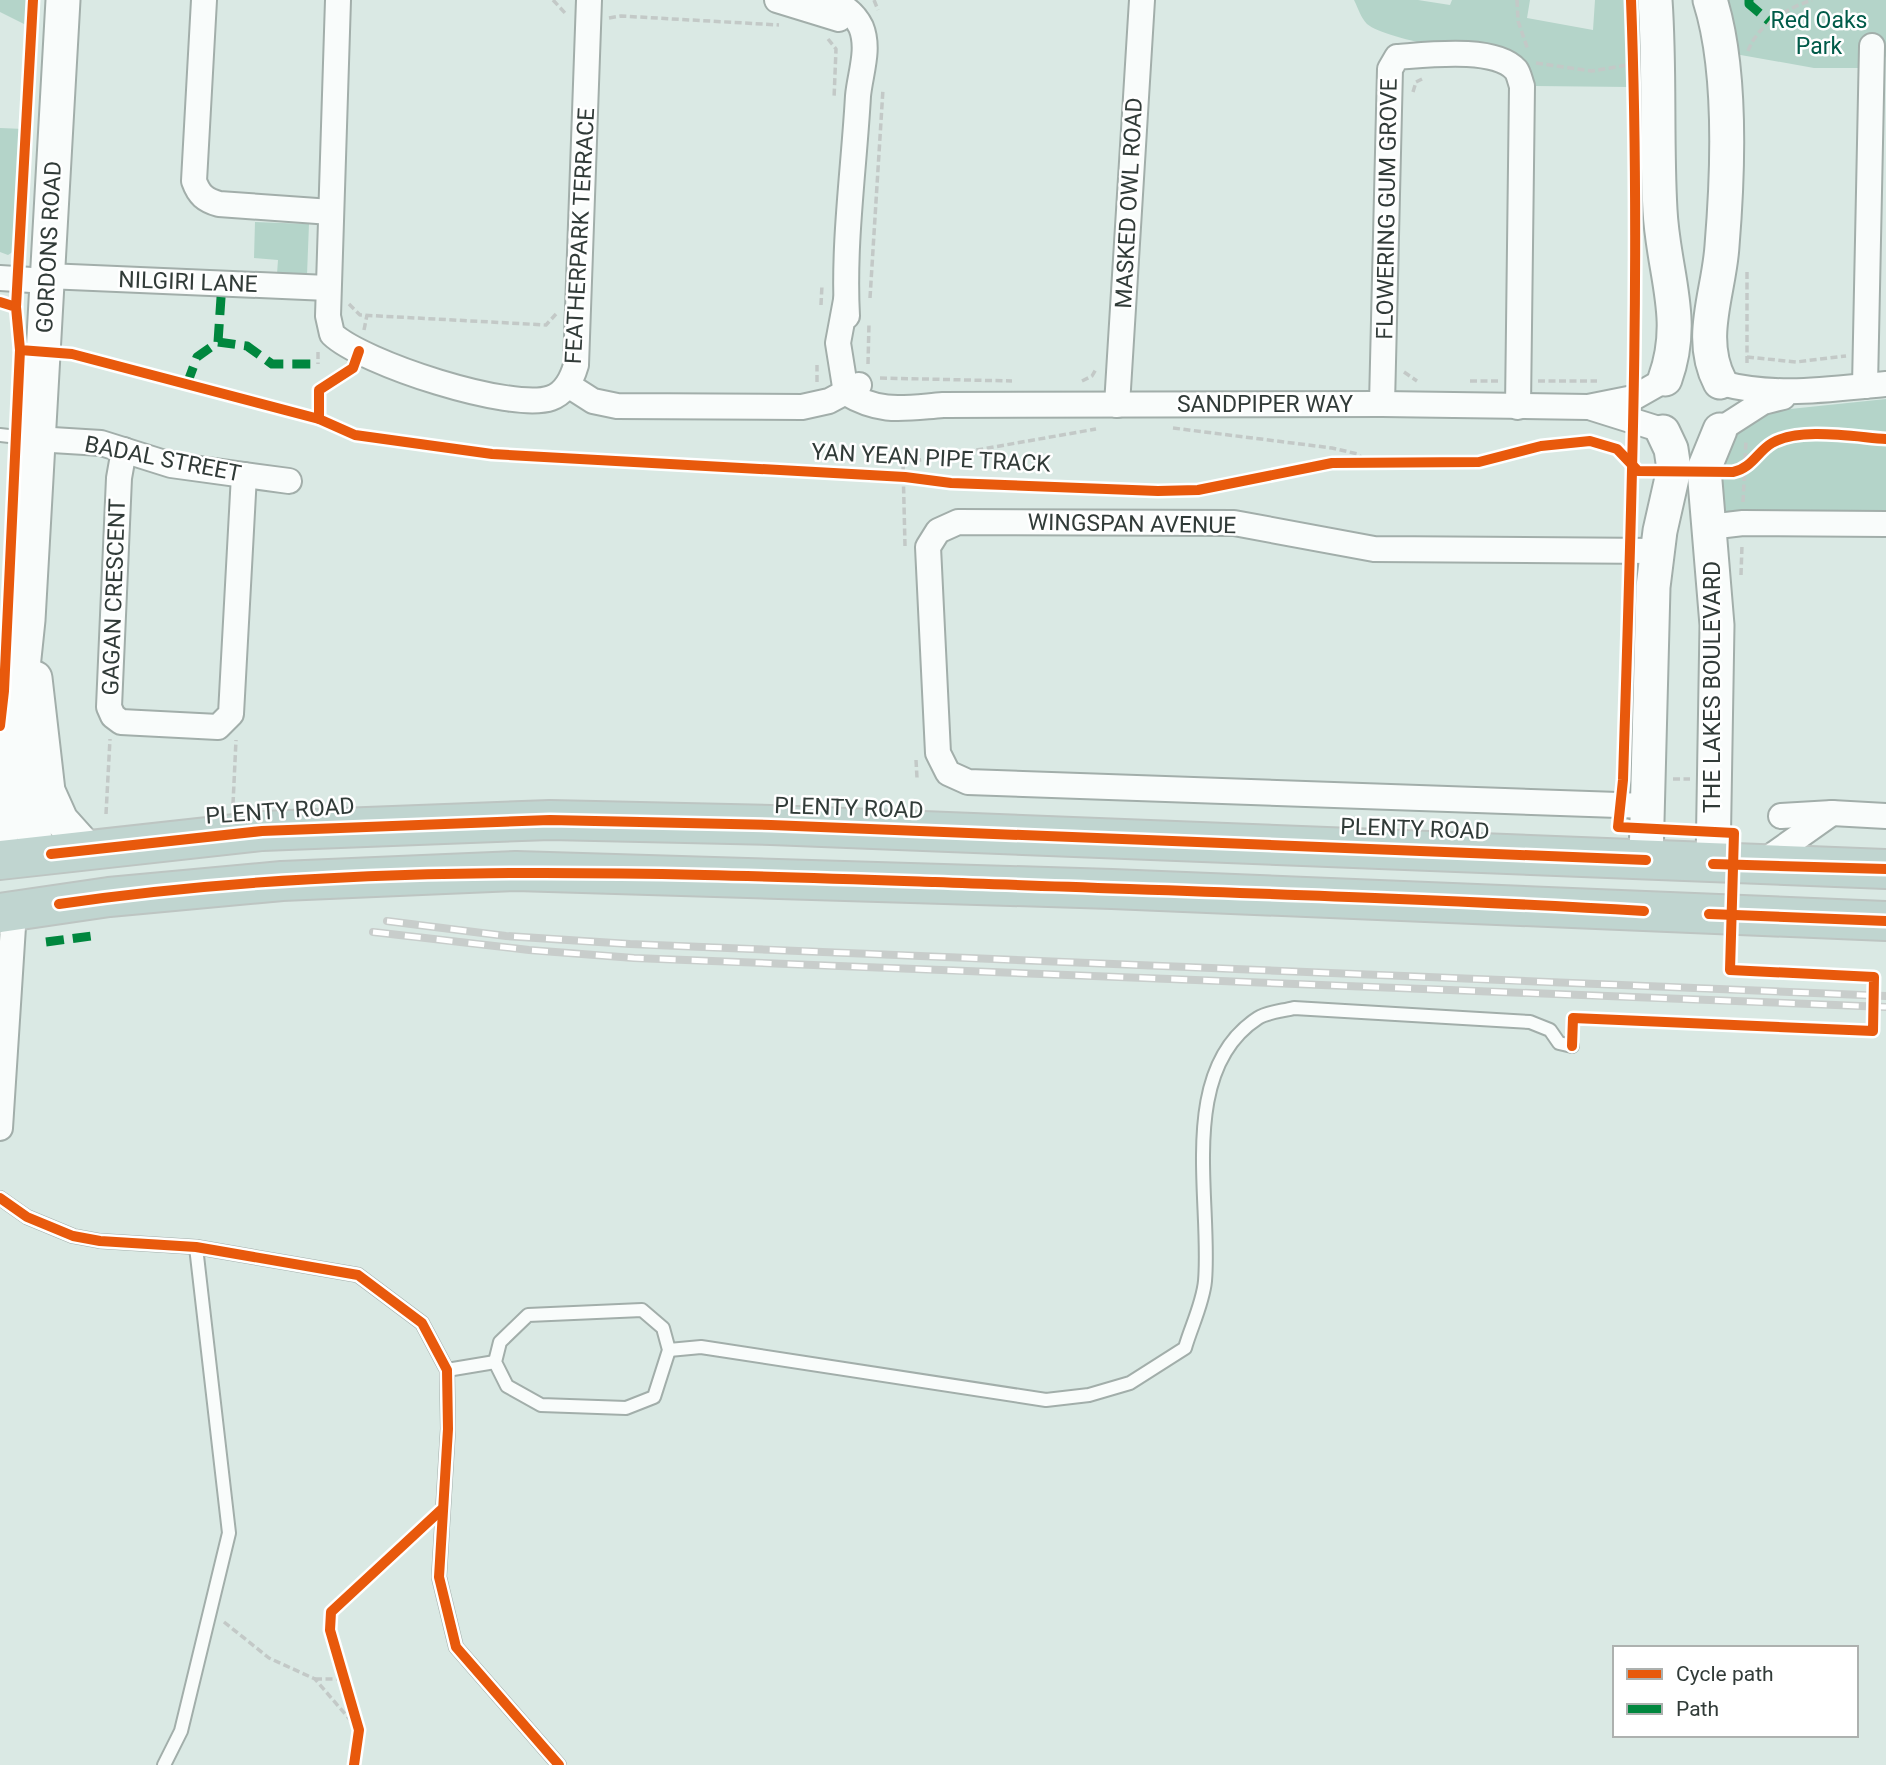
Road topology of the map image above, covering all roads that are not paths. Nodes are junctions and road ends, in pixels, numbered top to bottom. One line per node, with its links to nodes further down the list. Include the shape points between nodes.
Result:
1 (63, 0): 15 (street, GORDONS ROAD)
2 (204, 0): 13 (street, via 197,189 208,201 225,205)
3 (338, 0): 13 (street, FEATHERPARK TERRACE)
4 (589, 0): 19 (street, FEATHERPARK TERRACE, via 576,365)
5 (777, 0): 10 (street)
6 (824, 0): 10 (street, via 837,3)
7 (1142, 0): 24 (street, MASKED OWL ROAD)
8 (1710, 0): 18 (street, via 1724,79 1721,257 1707,336 1711,364)
9 (1657, 6): 17 (street, via 1661,229 1677,328)
10 (838, 21): 21 (street, via 854,47 859,92 858,303 838,343)
11 (1872, 46): 12 (street)
12 (1879, 79): 20 (street, via 1864,354)
13 (331, 212): 16 (street, FEATHERPARK TERRACE)
14 (0, 278): 15 (street, NILGIRI LANE)
15 (47, 279): 16 (street, NILGIRI LANE); 30 (street, GORDONS ROAD)
16 (328, 288): 19 (street, FEATHERPARK TERRACE, via 331,334 407,372 470,391 526,400 551,398)
17 (1664, 380): 18 (street, via 1687,369 1699,369); 26 (street, SANDPIPER WAY, via 1633,397); 28 (street, via 1653,411)
18 (1720, 383): 22 (street, via 1759,391); 27 (street, via 1729,406)
19 (568, 385): 21 (street, via 593,401 617,407 802,407)
20 (1876, 385): 22 (street)
21 (853, 389): 24 (street, SANDPIPER WAY, via 864,404 886,410 943,405)
22 (1800, 392): 27 (street, via 1763,402)
23 (1382, 404): 24 (street, SANDPIPER WAY); 25 (street, SANDPIPER WAY); 25 (street, FLOWERING GUM GROVE, via 1390,69 1397,57 1462,53 1525,67)
24 (1117, 405)
25 (1518, 407): 26 (street, SANDPIPER WAY)
26 (1588, 407): 28 (street, SANDPIPER WAY)
27 (1721, 430): 28 (street, via 1699,443 1674,440); 35 (street, THE LAKES BOULEVARD, via 1704,470)
28 (1663, 431): 36 (street, via 1674,469)
29 (0, 435): 30 (lane)
30 (36, 439): 31 (street, BADAL STREET, via 101,443); 37 (street, GORDONS ROAD)
31 (124, 450): 32 (street, BADAL STREET, via 171,465); 32 (street, GAGAN CRESCENT, via 109,707 121,722 218,727 230,713)
32 (244, 475): 33 (street, BADAL STREET)
33 (289, 481)
34 (1886, 524): 35 (street)
35 (1709, 527): 36 (street, via 1674,550); 46 (street, THE LAKES BOULEVARD, via 1717,625)
36 (1657, 551): 38 (street, WINGSPAN AVENUE, via 1374,549 1234,523 958,522 938,531 928,547 938,753); 39 (street)
37 (29, 632): 43 (street, via 48,791 61,821); 44 (street, GORDONS ROAD)
38 (948, 773): 39 (street, PLENTY ROAD, via 968,782)
39 (1648, 792): 45 (street)
40 (1832, 813): 41 (street); 42 (street); 47 (street)
41 (1781, 816)
42 (1886, 816)
43 (87, 849): 44 (highway, PLENTY ROAD); 45 (highway, PLENTY ROAD, via 262,831 550,820)
44 (12, 854): 51 (highway, via 29,884)
45 (1646, 860): 46 (highway, PLENTY ROAD); 50 (highway)
46 (1713, 864): 47 (highway, PLENTY ROAD); 52 (highway)
47 (1760, 864): 48 (highway, PLENTY ROAD)
48 (1886, 869)
49 (0, 872): 51 (highway)
50 (1644, 911): 51 (highway, via 516,871 282,881); 52 (highway)
51 (7, 912): 55 (street)
52 (1709, 914): 53 (highway)
53 (1886, 921)
54 (1572, 1046): 58 (lane, via 1530,1022 1294,1008 1258,1017 1227,1049 1209,1089 1203,1160 1205,1283 1185,1348 1130,1383 1046,1401 701,1347)
55 (0, 1128)
56 (0, 1198): 57 (lane, via 27,1217 73,1236)
57 (196, 1247): 60 (lane, via 358,1275 422,1322); 61 (lane, via 229,1533 181,1731)
58 (669, 1350): 59 (lane, via 663,1328 642,1310 528,1315 500,1342); 59 (lane, via 654,1397 626,1408 541,1405 507,1386)
59 (495, 1362): 60 (lane)
60 (447, 1370): 62 (lane, via 439,1577 456,1647)
61 (164, 1765)
62 (559, 1765)

